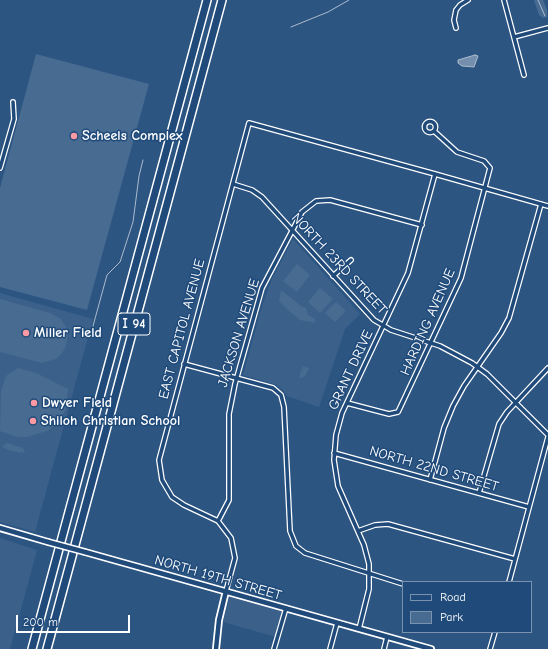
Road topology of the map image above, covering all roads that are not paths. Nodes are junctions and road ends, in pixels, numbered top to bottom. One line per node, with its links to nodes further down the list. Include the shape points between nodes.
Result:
1 (207, 0): 47 (highway, I 94)
2 (222, 0): 48 (highway, I 94)
3 (468, 0): 5 (street, via 456,10)
4 (504, 0): 7 (street)
5 (456, 28)
6 (548, 28): 7 (street)
7 (514, 37): 8 (street)
8 (524, 75)
9 (13, 102): 11 (street, via 14,119)
10 (434, 131): 14 (street, HARDING AVENUE, via 457,152 487,163 490,171)
11 (0, 168)
12 (435, 174): 13 (street, EAST CAPITOL AVENUE, via 249,123); 14 (street); 17 (street, GRANT DRIVE)
13 (233, 184): 18 (street, NORTH 23RD STREET, via 259,194); 23 (street, EAST CAPITOL AVENUE)
14 (486, 188): 15 (street); 22 (street, HARDING AVENUE, via 461,278)
15 (541, 204): 16 (street); 24 (street, via 512,311 501,333)
16 (548, 206)
17 (422, 225): 18 (street, JACKSON AVENUE, via 325,200 316,201 308,206); 21 (street, GRANT DRIVE, via 408,273)
18 (292, 230): 20 (street, NORTH 23RD STREET); 26 (street, JACKSON AVENUE, via 260,295)
19 (351, 260): 20 (street)
20 (333, 276): 21 (street, NORTH 23RD STREET, via 367,314)
21 (383, 326): 22 (street, NORTH 23RD STREET); 27 (street, GRANT DRIVE)
22 (432, 343): 24 (street, NORTH 23RD STREET); 27 (street, HARDING AVENUE, via 398,412 389,414)
23 (184, 364): 26 (street); 34 (street, EAST CAPITOL AVENUE, via 160,456 160,475 166,490 175,500)
24 (478, 367): 28 (street, NORTH 23RD STREET); 31 (street, via 449,413)
25 (548, 368): 28 (street)
26 (236, 379): 34 (street, JACKSON AVENUE, via 230,414 229,500); 38 (street, via 273,388 279,392 282,399 290,531 294,542 305,553)
27 (347, 403): 30 (street, GRANT DRIVE, via 337,429)
28 (516, 403): 29 (street, NORTH 23RD STREET); 32 (street, via 497,428)
29 (548, 436): 33 (street)
30 (334, 453): 31 (street, NORTH 22ND STREET); 36 (street, GRANT DRIVE, via 335,473 340,491)
31 (430, 480): 32 (street, NORTH 22ND STREET)
32 (479, 493): 33 (street, NORTH 22ND STREET)
33 (529, 507): 37 (street)
34 (218, 521): 41 (street, EAST CAPITOL AVENUE, via 229,534 234,550 234,565)
35 (0, 528): 41 (street, NORTH 19TH STREET, bridge)
36 (358, 531): 37 (street, via 388,524); 38 (street, GRANT DRIVE, via 367,555)
37 (515, 559): 39 (street)
38 (370, 574): 40 (street); 44 (street, GRANT DRIVE)
39 (509, 581)
40 (402, 584)
41 (226, 592): 42 (street, NORTH 19TH STREET); 49 (street, EAST CAPITOL AVENUE, via 219,620)
42 (286, 608): 43 (street, NORTH 19TH STREET); 50 (street)
43 (337, 623): 44 (street, NORTH 19TH STREET); 51 (street)
44 (359, 629): 46 (street, NORTH 19TH STREET)
45 (495, 633): 54 (street)
46 (387, 637): 52 (street); 53 (street, NORTH 19TH STREET)
47 (32, 649)
48 (47, 649)
49 (216, 649)
50 (274, 649)
51 (330, 649)
52 (384, 649)
53 (431, 649)
54 (490, 649)

